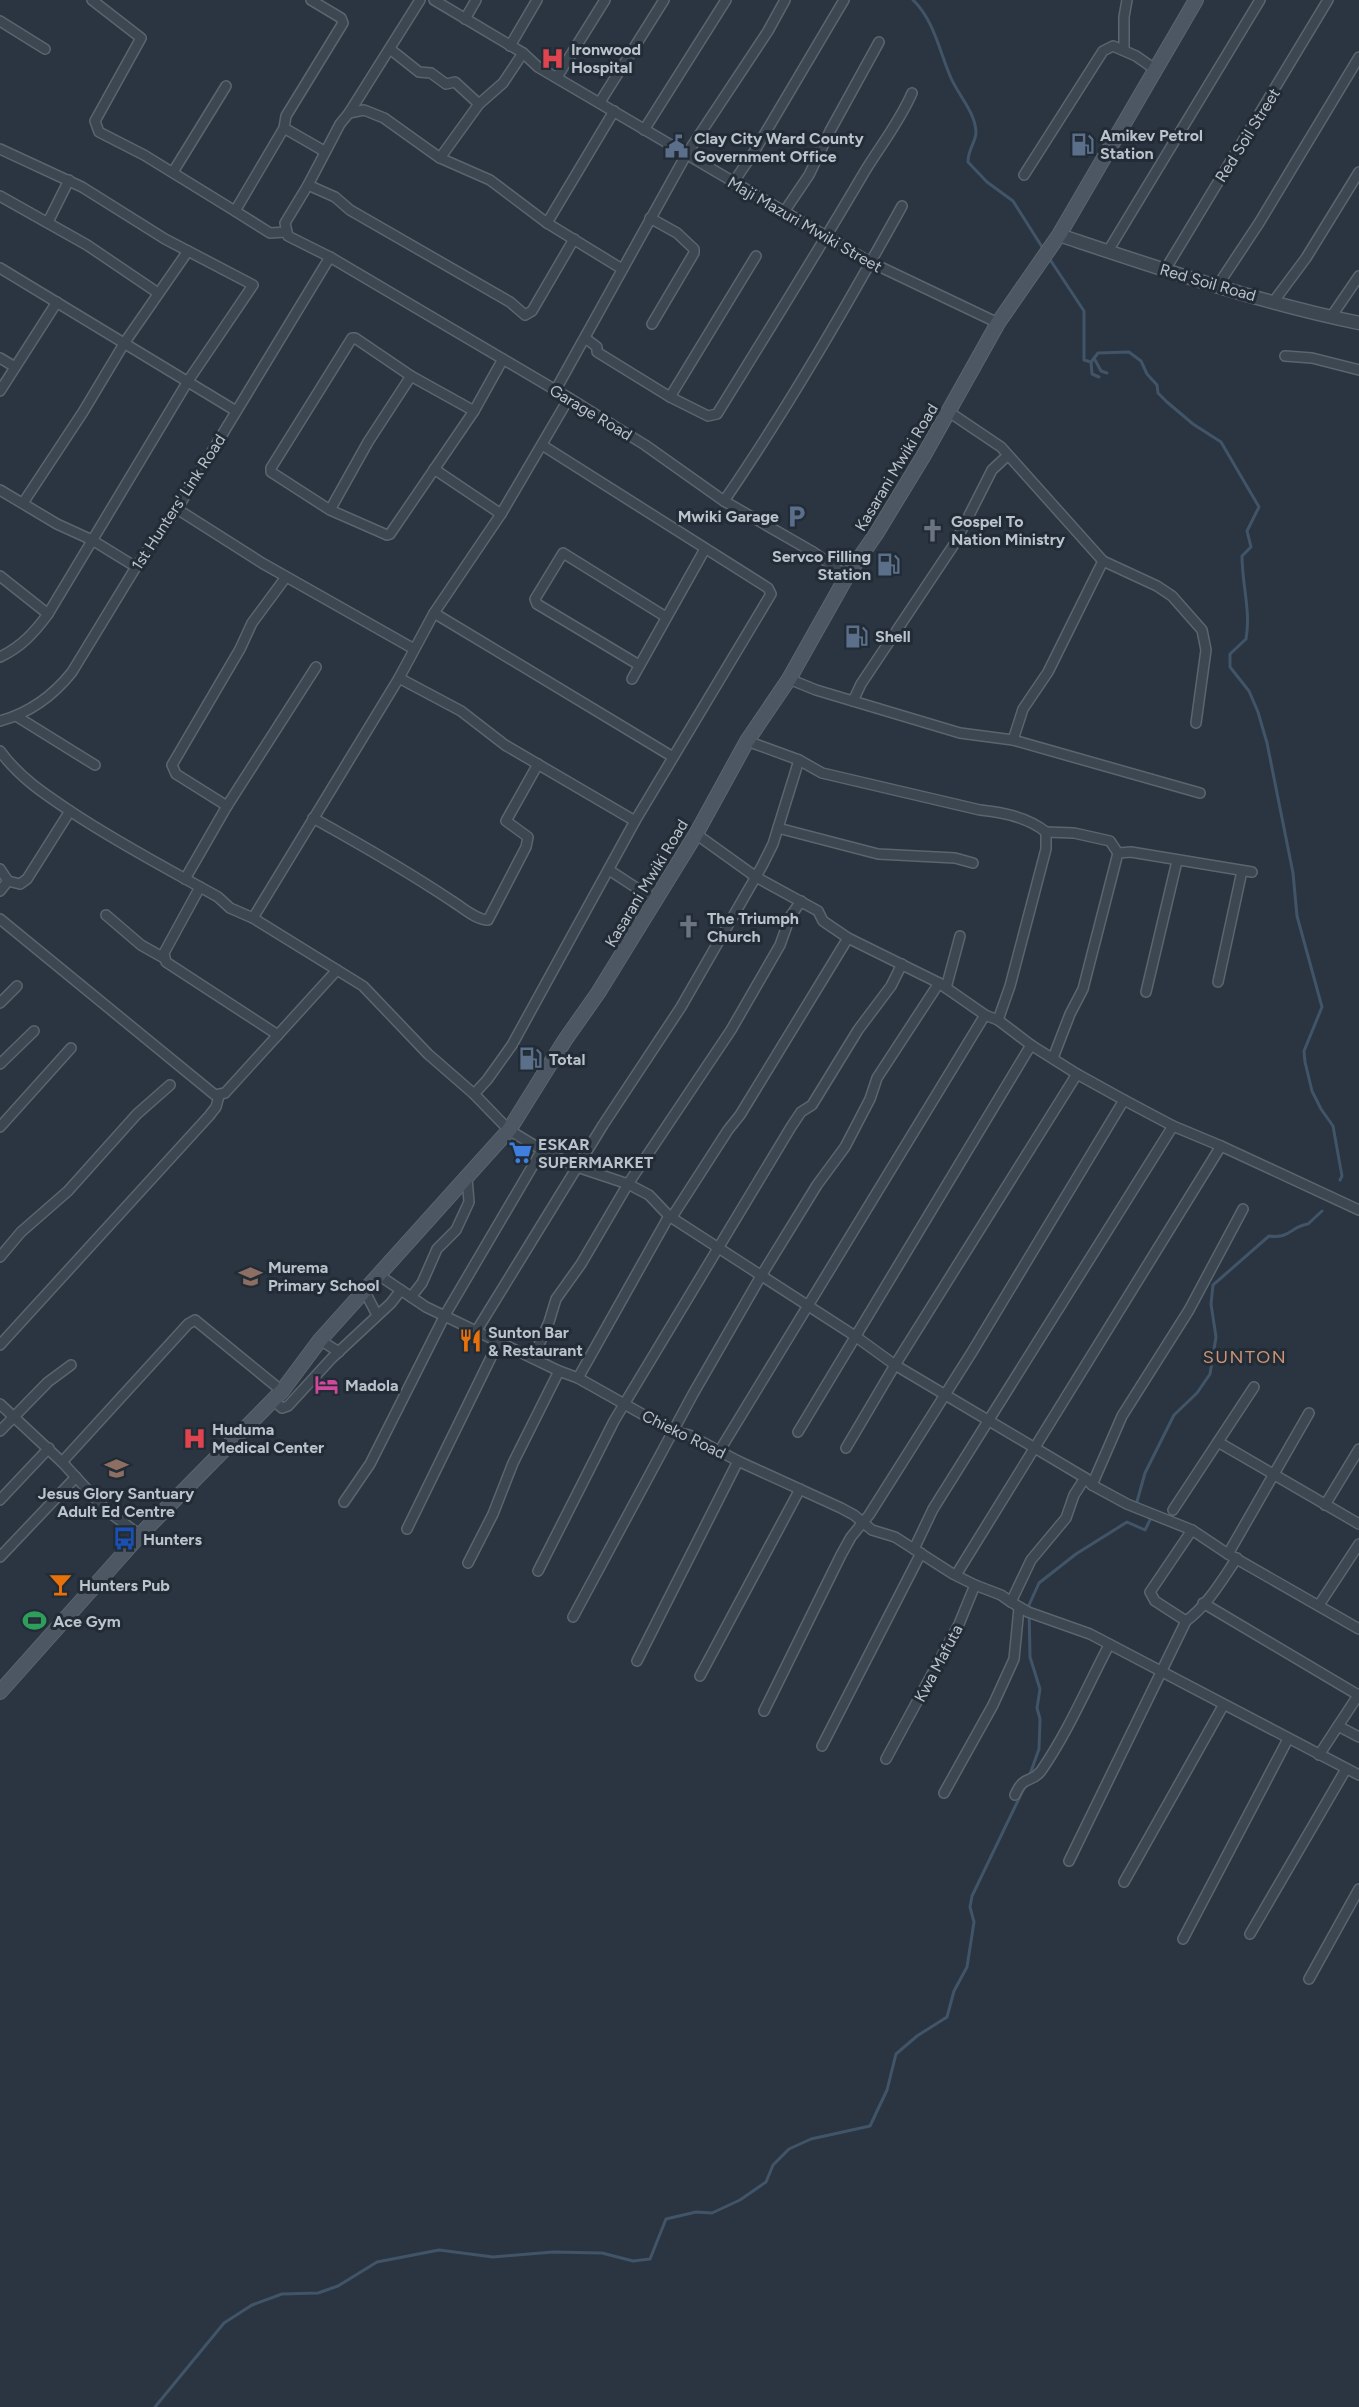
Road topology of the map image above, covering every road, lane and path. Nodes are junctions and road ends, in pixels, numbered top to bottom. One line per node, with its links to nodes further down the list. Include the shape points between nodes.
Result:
1 (92, 0): 39 (street, Garage Road, via 141,38 95,127)
2 (311, 0): 33 (street, via 343,23 286,116)
3 (420, 0): 21 (street)
4 (434, 0): 16 (street, Maji Mazuri Mwiki Street)
5 (476, 0): 16 (street)
6 (537, 0): 19 (street)
7 (605, 0): 26 (street)
8 (664, 0): 29 (street)
9 (726, 0): 34 (street)
10 (785, 0): 37 (street)
11 (844, 0): 43 (street)
12 (1127, 0): 22 (street)
13 (1196, 0): 25 (main road, Kasarani Mwiki Road)
14 (1260, 0): 57 (street)
15 (1328, 0): 63 (street, Red Soil Street)
16 (465, 19): 19 (street, Maji Mazuri Mwiki Street)
17 (0, 21): 20 (street)
18 (879, 42): 48 (street, via 809,175)
19 (510, 46): 23 (street, Maji Mazuri Mwiki Street)
20 (45, 49)
21 (390, 49): 30 (street, via 419,72 430,73 446,84 455,82); 32 (street)
22 (1124, 50): 25 (street); 41 (street, via 1113,46 1103,51)
23 (523, 53): 26 (street, Maji Mazuri Mwiki Street); 30 (street, via 503,83)
24 (1359, 57): 65 (street)
25 (1156, 70): 53 (main road, Kasarani Mwiki Road)
26 (557, 77): 29 (street, Maji Mazuri Mwiki Street)
27 (226, 86): 39 (street)
28 (912, 93): 54 (street)
29 (600, 102): 31 (street, Maji Mazuri Mwiki Street)
30 (479, 104): 38 (street)
31 (614, 111): 34 (street, Maji Mazuri Mwiki Street); 51 (street)
32 (349, 113): 36 (street); 38 (street, via 364,110 384,118)
33 (284, 128): 36 (street); 47 (street)
34 (644, 130): 37 (street, Maji Mazuri Mwiki Street)
35 (0, 149): 42 (street)
36 (324, 151): 44 (street)
37 (686, 155): 43 (street, Maji Mazuri Mwiki Street); 49 (street)
38 (440, 158): 51 (street, via 490,180)
39 (173, 172): 47 (street, Garage Road)
40 (1359, 172): 67 (street, via 1306,258)
41 (1024, 175)
42 (69, 180): 50 (street); 56 (street)
43 (733, 183): 48 (street, Maji Mazuri Mwiki Street)
44 (308, 185): 52 (street, via 285,223); 55 (street, via 335,197 350,210 510,302 525,315 532,311)
45 (0, 196): 50 (street)
46 (902, 206): 60 (street)
47 (235, 211): 52 (street, Garage Road, via 270,233)
48 (784, 212): 54 (street, Maji Mazuri Mwiki Street)
49 (650, 218): 62 (street); 72 (street, via 677,233 694,249)
50 (48, 222): 66 (street)
51 (547, 223): 55 (street)
52 (286, 232): 59 (street, Garage Road)
53 (1059, 234): 57 (street, Red Soil Road); 70 (main road, Kasarani Mwiki Road)
54 (828, 236): 60 (street, Maji Mazuri Mwiki Street); 84 (street, via 717,414 708,416)
55 (574, 239): 62 (street)
56 (188, 251): 66 (street); 81 (street, via 253,285)
57 (1107, 251): 63 (street, Red Soil Road)
58 (756, 256): 84 (street)
59 (330, 257): 77 (street, Garage Road); 86 (street, 1st Hunters' Link Road)
60 (870, 262): 70 (street, Maji Mazuri Mwiki Street); 93 (street, via 817,358)
61 (0, 268): 68 (street)
62 (622, 269): 73 (street)
63 (1165, 270): 65 (street, Red Soil Road)
64 (1359, 276): 69 (street)
65 (1218, 285): 67 (street, Red Soil Road)
66 (158, 293): 74 (street)
67 (1274, 301): 69 (street, Red Soil Road)
68 (57, 302): 74 (street); 78 (street)
69 (1331, 317): 71 (street, Red Soil Road)
70 (998, 323): 88 (main road, Kasarani Mwiki Road)
71 (1359, 323)
72 (652, 324)
73 (585, 338): 83 (street); 84 (street, via 597,347 597,352)
74 (125, 342): 81 (street); 94 (street)
75 (1286, 356): 79 (street)
76 (0, 358): 78 (street)
77 (503, 358): 83 (street, Garage Road); 87 (street)
78 (15, 367): 82 (street)
79 (1359, 370)
80 (411, 376): 87 (street); 96 (street); 96 (street, via 352,338 270,468)
81 (188, 381): 86 (street); 98 (street)
82 (0, 391)
83 (555, 391): 85 (street, Garage Road)
84 (670, 397)
85 (569, 398): 89 (street); 93 (street, Garage Road)
86 (236, 411): 95 (street, 1st Hunters' Link Road)
87 (474, 411): 91 (street)
88 (949, 412): 90 (street, via 996,442); 103 (main road, Kasarani Mwiki Road)
89 (542, 445): 97 (street); 99 (street)
90 (1007, 456): 100 (street); 115 (street, via 992,470 955,543)
91 (435, 469): 96 (street, via 390,534); 97 (street)
92 (0, 490): 94 (street)
93 (724, 501): 103 (street, Garage Road)
94 (23, 503): 98 (street)
95 (177, 509): 101 (street, 1st Hunters' Link Road); 104 (street)
96 (330, 510)
97 (501, 514): 105 (street)
98 (92, 540): 101 (street); 106 (street)
99 (705, 549): 107 (street); 122 (street, via 768,588 771,594)
100 (1103, 561): 118 (street, via 1172,596 1202,630 1206,650); 119 (street, via 1048,672 1023,709)
101 (136, 567): 116 (street, 1st Hunters' Link Road, via 61,686)
102 (0, 576): 106 (street)
103 (847, 576): 114 (main road, Kasarani Mwiki Road)
104 (286, 577): 108 (street); 127 (street, via 252,623 172,765 176,774)
105 (434, 613): 108 (street); 122 (street)
106 (48, 614): 109 (street, via 19,647)
107 (666, 617): 110 (street); 110 (street, via 563,553 534,598 537,604)
108 (414, 649): 112 (street)
109 (0, 657)
110 (639, 665): 113 (street)
111 (316, 668): 127 (street)
112 (399, 678): 124 (street, via 461,711); 129 (street)
113 (632, 679)
114 (789, 679): 115 (street); 120 (main road, Kasarani Mwiki Road)
115 (853, 701): 119 (street, via 960,733)
116 (16, 716): 117 (street, 1st Hunters' Link Road); 125 (street)
117 (0, 721)
118 (1196, 723)
119 (1013, 740): 126 (street)
120 (747, 741): 123 (street); 133 (main road, Kasarani Mwiki Road)
121 (0, 751): 128 (street, via 18,774)
122 (673, 757): 130 (street)
123 (799, 760): 131 (street); 132 (street, via 822,773 995,811 1037,824)
124 (538, 764): 129 (street, via 506,821 528,837 526,847 488,920); 130 (street)
125 (95, 765)
126 (1200, 793)
127 (227, 806): 140 (street)
128 (70, 811): 140 (street); 141 (street, via 27,879 20,884)
129 (313, 818): 147 (street)
130 (635, 821): 138 (street)
131 (778, 828): 136 (street, via 878,854 955,858); 139 (street)
132 (1046, 832): 134 (street, via 1110,841); 160 (street, via 1043,860)
133 (696, 834): 139 (street); 144 (main road, Kasarani Mwiki Road)
134 (1118, 853): 135 (street); 165 (street, via 1083,989)
135 (1177, 861): 154 (street, via 1247,872); 157 (street)
136 (973, 863)
137 (0, 869): 141 (street)
138 (609, 870): 144 (street); 169 (street, via 512,1045)
139 (756, 877): 145 (street); 177 (street, via 681,1007)
140 (185, 879): 142 (street)
141 (8, 881): 143 (street)
142 (200, 887): 147 (street); 151 (street)
143 (0, 891)
144 (655, 900): 174 (main road, Kasarani Mwiki Road)
145 (801, 901): 150 (street); 179 (street, via 731,1030)
146 (106, 915): 151 (street, via 141,945)
147 (253, 918): 153 (street)
148 (0, 919): 170 (street)
149 (960, 936): 155 (street)
150 (848, 938): 152 (street); 182 (street, via 740,1115)
151 (164, 958): 162 (street, via 180,973)
152 (902, 964): 155 (street); 183 (street, via 812,1105 790,1127)
153 (337, 970): 162 (street); 169 (street, via 363,986 428,1054)
154 (1218, 982)
155 (942, 985): 159 (street); 186 (street, via 877,1078 845,1147)
156 (17, 986): 158 (street)
157 (1146, 992)
158 (0, 1003)
159 (985, 1015): 160 (street); 190 (street)
160 (998, 1020): 163 (street)
161 (34, 1031): 166 (street)
162 (278, 1035): 170 (street)
163 (1031, 1045): 165 (street); 194 (street)
164 (71, 1048): 173 (street)
165 (1053, 1058): 167 (street)
166 (0, 1064)
167 (1077, 1074): 171 (street); 202 (street)
168 (170, 1085): 184 (street, via 137,1114 68,1191 21,1232)
169 (474, 1094): 174 (street)
170 (219, 1096): 197 (street, via 209,1116)
171 (1124, 1100): 172 (street); 207 (street)
172 (1173, 1126): 175 (street); 213 (street)
173 (0, 1127)
174 (509, 1130): 176 (street); 178 (main road, Kasarani Mwiki Road)
175 (1221, 1146): 181 (street); 220 (street)
176 (542, 1150): 177 (street); 192 (street)
177 (577, 1167): 179 (street); 193 (street)
178 (467, 1178): 185 (main road, Kasarani Mwiki Road); 189 (street, via 470,1202 456,1230 437,1249 422,1283)
179 (628, 1184): 182 (street, via 649,1195); 200 (street, via 556,1299)
180 (1243, 1209): 227 (street, via 1189,1310 1122,1416)
181 (1359, 1210)
182 (670, 1216): 183 (street); 205 (street)
183 (717, 1248): 186 (street); 210 (street)
184 (0, 1257)
185 (380, 1276): 187 (street, Chieko Road); 188 (main road, Kasarani Mwiki Road)
186 (761, 1276): 190 (street); 216 (street)
187 (401, 1290): 189 (street, Chieko Road); 191 (street)
188 (365, 1292): 191 (street); 195 (main road, Kasarani Mwiki Road)
189 (411, 1297): 192 (street, Chieko Road)
190 (807, 1306): 194 (street); 222 (street)
191 (377, 1315): 198 (street)
192 (445, 1315): 193 (street, Chieko Road); 230 (street, via 370,1464)
193 (477, 1330): 196 (street, Chieko Road)
194 (855, 1336): 202 (street); 215 (street)
195 (320, 1340): 198 (street); 199 (main road, Kasarani Mwiki Road)
196 (499, 1341): 200 (street, Chieko Road); 235 (street)
197 (0, 1344)
198 (339, 1352): 203 (street)
199 (308, 1356): 203 (street); 208 (main road, Kasarani Mwiki Road)
200 (533, 1358): 204 (street, Chieko Road)
201 (71, 1365): 212 (street)
202 (896, 1365): 207 (street); 219 (street)
203 (323, 1368): 208 (street, via 285,1408)
204 (559, 1371): 205 (street, Chieko Road); 242 (street)
205 (578, 1378): 210 (street, Chieko Road)
206 (1254, 1387): 217 (street)
207 (944, 1394): 213 (street); 233 (street)
208 (278, 1396): 224 (street, via 195,1320); 237 (main road, Kasarani Mwiki Road)
209 (0, 1404): 212 (street)
210 (625, 1405): 216 (street, Chieko Road); 243 (street)
211 (1309, 1413): 225 (street)
212 (14, 1416): 214 (street); 218 (street)
213 (988, 1421): 220 (street); 239 (street, via 933,1509)
214 (0, 1431)
215 (798, 1431)
216 (674, 1432): 222 (street, Chieko Road); 250 (street)
217 (1218, 1442): 225 (street); 232 (street)
218 (49, 1448): 224 (street); 229 (street)
219 (846, 1448)
220 (1034, 1448): 227 (street); 244 (street)
221 (1359, 1449): 231 (street)
222 (720, 1450): 223 (street, Chieko Road)
223 (738, 1461): 228 (street, Chieko Road); 254 (street)
224 (62, 1462): 226 (street)
225 (1274, 1476): 231 (street); 240 (street)
226 (76, 1477): 237 (street, via 106,1510); 241 (street)
227 (1088, 1481): 236 (street, via 1127,1504); 246 (street, via 1078,1487 1066,1518 1031,1560)
228 (800, 1489): 233 (street, Chieko Road, via 854,1515); 256 (street)
229 (0, 1500)
230 (344, 1502)
231 (1324, 1505): 234 (street)
232 (1173, 1510)
233 (862, 1523): 239 (street, Chieko Road); 260 (street, via 841,1555)
234 (1359, 1524)
235 (407, 1529)
236 (1192, 1530): 240 (street); 251 (street, via 1150,1592 1155,1601)
237 (140, 1535): 257 (main road, Kasarani Mwiki Road)
238 (1359, 1544): 248 (street)
239 (918, 1551): 244 (street, Chieko Road); 264 (street)
240 (1232, 1556): 247 (street); 248 (street)
241 (0, 1557)
242 (468, 1563)
243 (538, 1570)
244 (956, 1575): 245 (street)
245 (975, 1585): 246 (street); 266 (street, Kwa Mafuta, via 959,1624)
246 (1011, 1602): 249 (street)
247 (1203, 1604): 251 (street); 258 (street)
248 (1319, 1605): 252 (street)
249 (1026, 1611): 253 (street); 269 (street, via 1014,1659 993,1706)
250 (573, 1617)
251 (1186, 1621): 255 (street)
252 (1359, 1629)
253 (1109, 1645): 255 (street); 270 (street, via 1040,1773 1021,1782)
254 (637, 1660)
255 (1161, 1672): 259 (street); 271 (street)
256 (699, 1676)
257 (0, 1692)
258 (1359, 1695): 261 (street)
259 (1223, 1706): 263 (street); 272 (street)
260 (764, 1711)
261 (1338, 1726): 262 (street); 265 (street)
262 (1359, 1737)
263 (1288, 1738): 265 (street); 275 (street)
264 (822, 1746)
265 (1318, 1755): 267 (street)
266 (886, 1759)
267 (1347, 1769): 268 (street); 274 (street)
268 (1359, 1776)
269 (944, 1793)
270 (1015, 1795)
271 (1069, 1860)
272 (1124, 1882)
273 (1359, 1889): 276 (street)
274 (1250, 1935)
275 (1183, 1939)
276 (1309, 1979)

